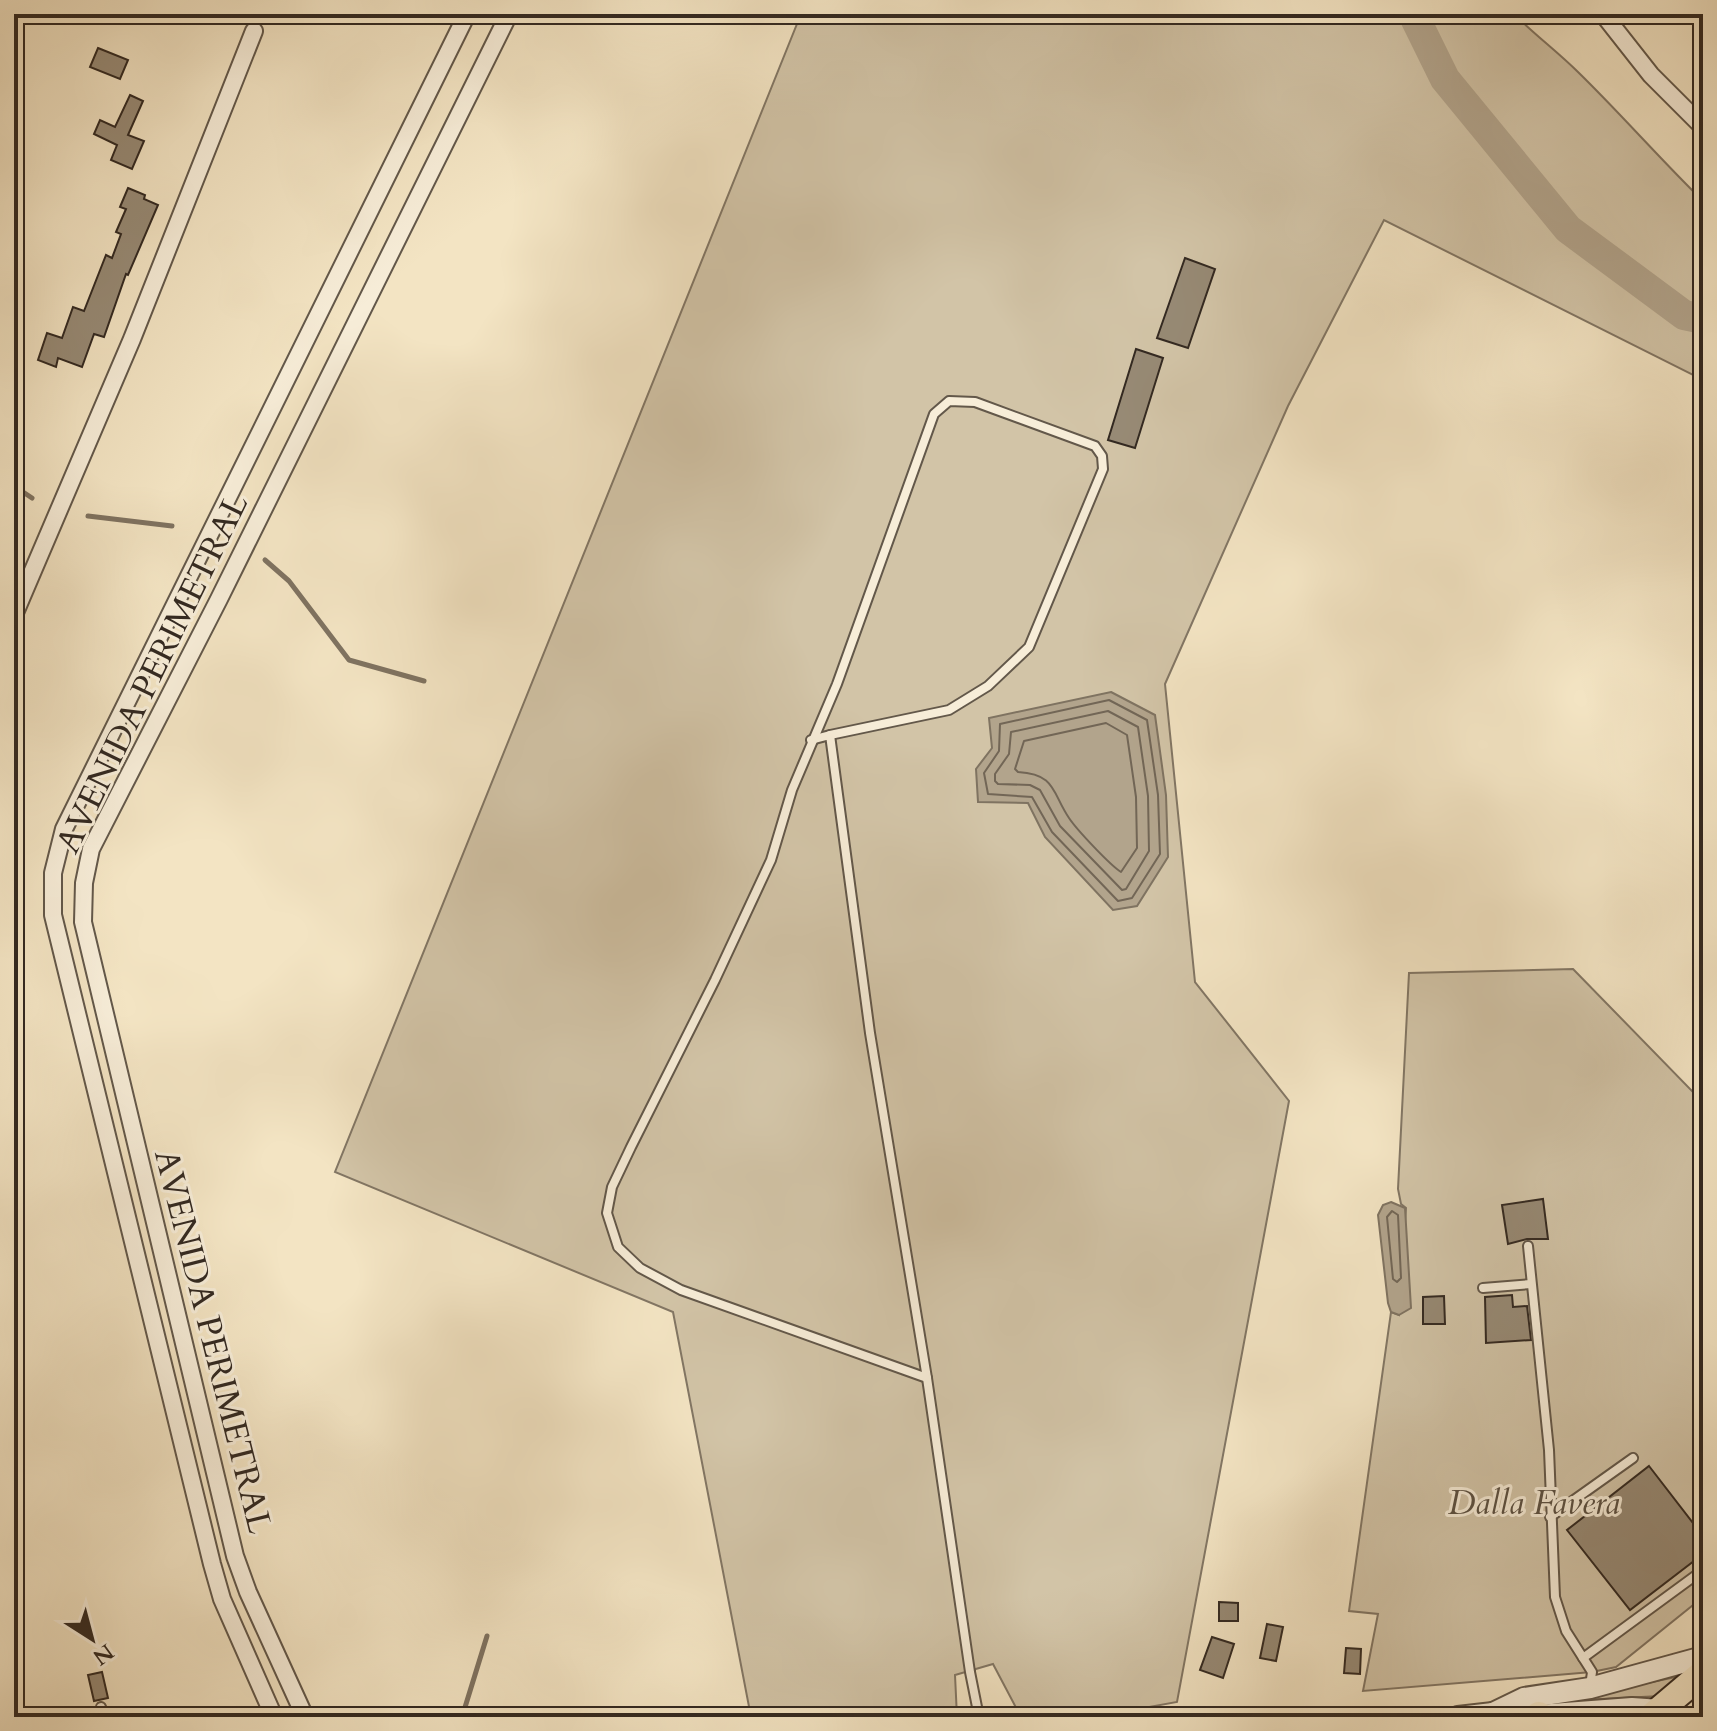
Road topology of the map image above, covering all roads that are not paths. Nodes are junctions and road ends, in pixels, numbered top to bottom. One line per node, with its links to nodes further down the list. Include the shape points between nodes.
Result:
1 (467, 14): 23 (street, AVENIDA PERIMETRAL, via 64,829 53,873 53,915 215,1576)
2 (509, 14): 24 (street, AVENIDA PERIMETRAL, via 91,849 84,883 83,922 235,1556)
3 (1603, 14): 5 (street, via 1651,75)
4 (254, 31): 6 (street, via 132,339)
5 (1703, 127)
6 (14, 615)
7 (830, 735): 8 (lane); 8 (lane, via 949,710 988,686 1029,647 1103,469 1095,446 975,402 949,401 934,414 837,684); 12 (lane, via 870,1033)
8 (811, 740): 12 (lane, via 771,860 612,1187 607,1213 618,1247 640,1268 681,1290)
9 (1528, 1246): 10 (lane)
10 (1531, 1284): 11 (lane); 14 (lane, via 1549,1450)
11 (1483, 1288)
12 (927, 1378): 25 (lane)
13 (1633, 1458): 14 (lane)
14 (1550, 1517): 17 (lane, via 1559,1615)
15 (1703, 1570): 17 (lane)
16 (1703, 1657): 19 (street)
17 (1583, 1658): 19 (lane, via 1592,1672)
18 (1703, 1673): 21 (highway)
19 (1590, 1688): 20 (street, via 1524,1698)
20 (1493, 1713): 22 (street); 26 (street)
21 (1659, 1715): 22 (street, via 1608,1709)
22 (1539, 1716)
23 (274, 1717)
24 (305, 1717)
25 (979, 1717)
26 (1458, 1717)

